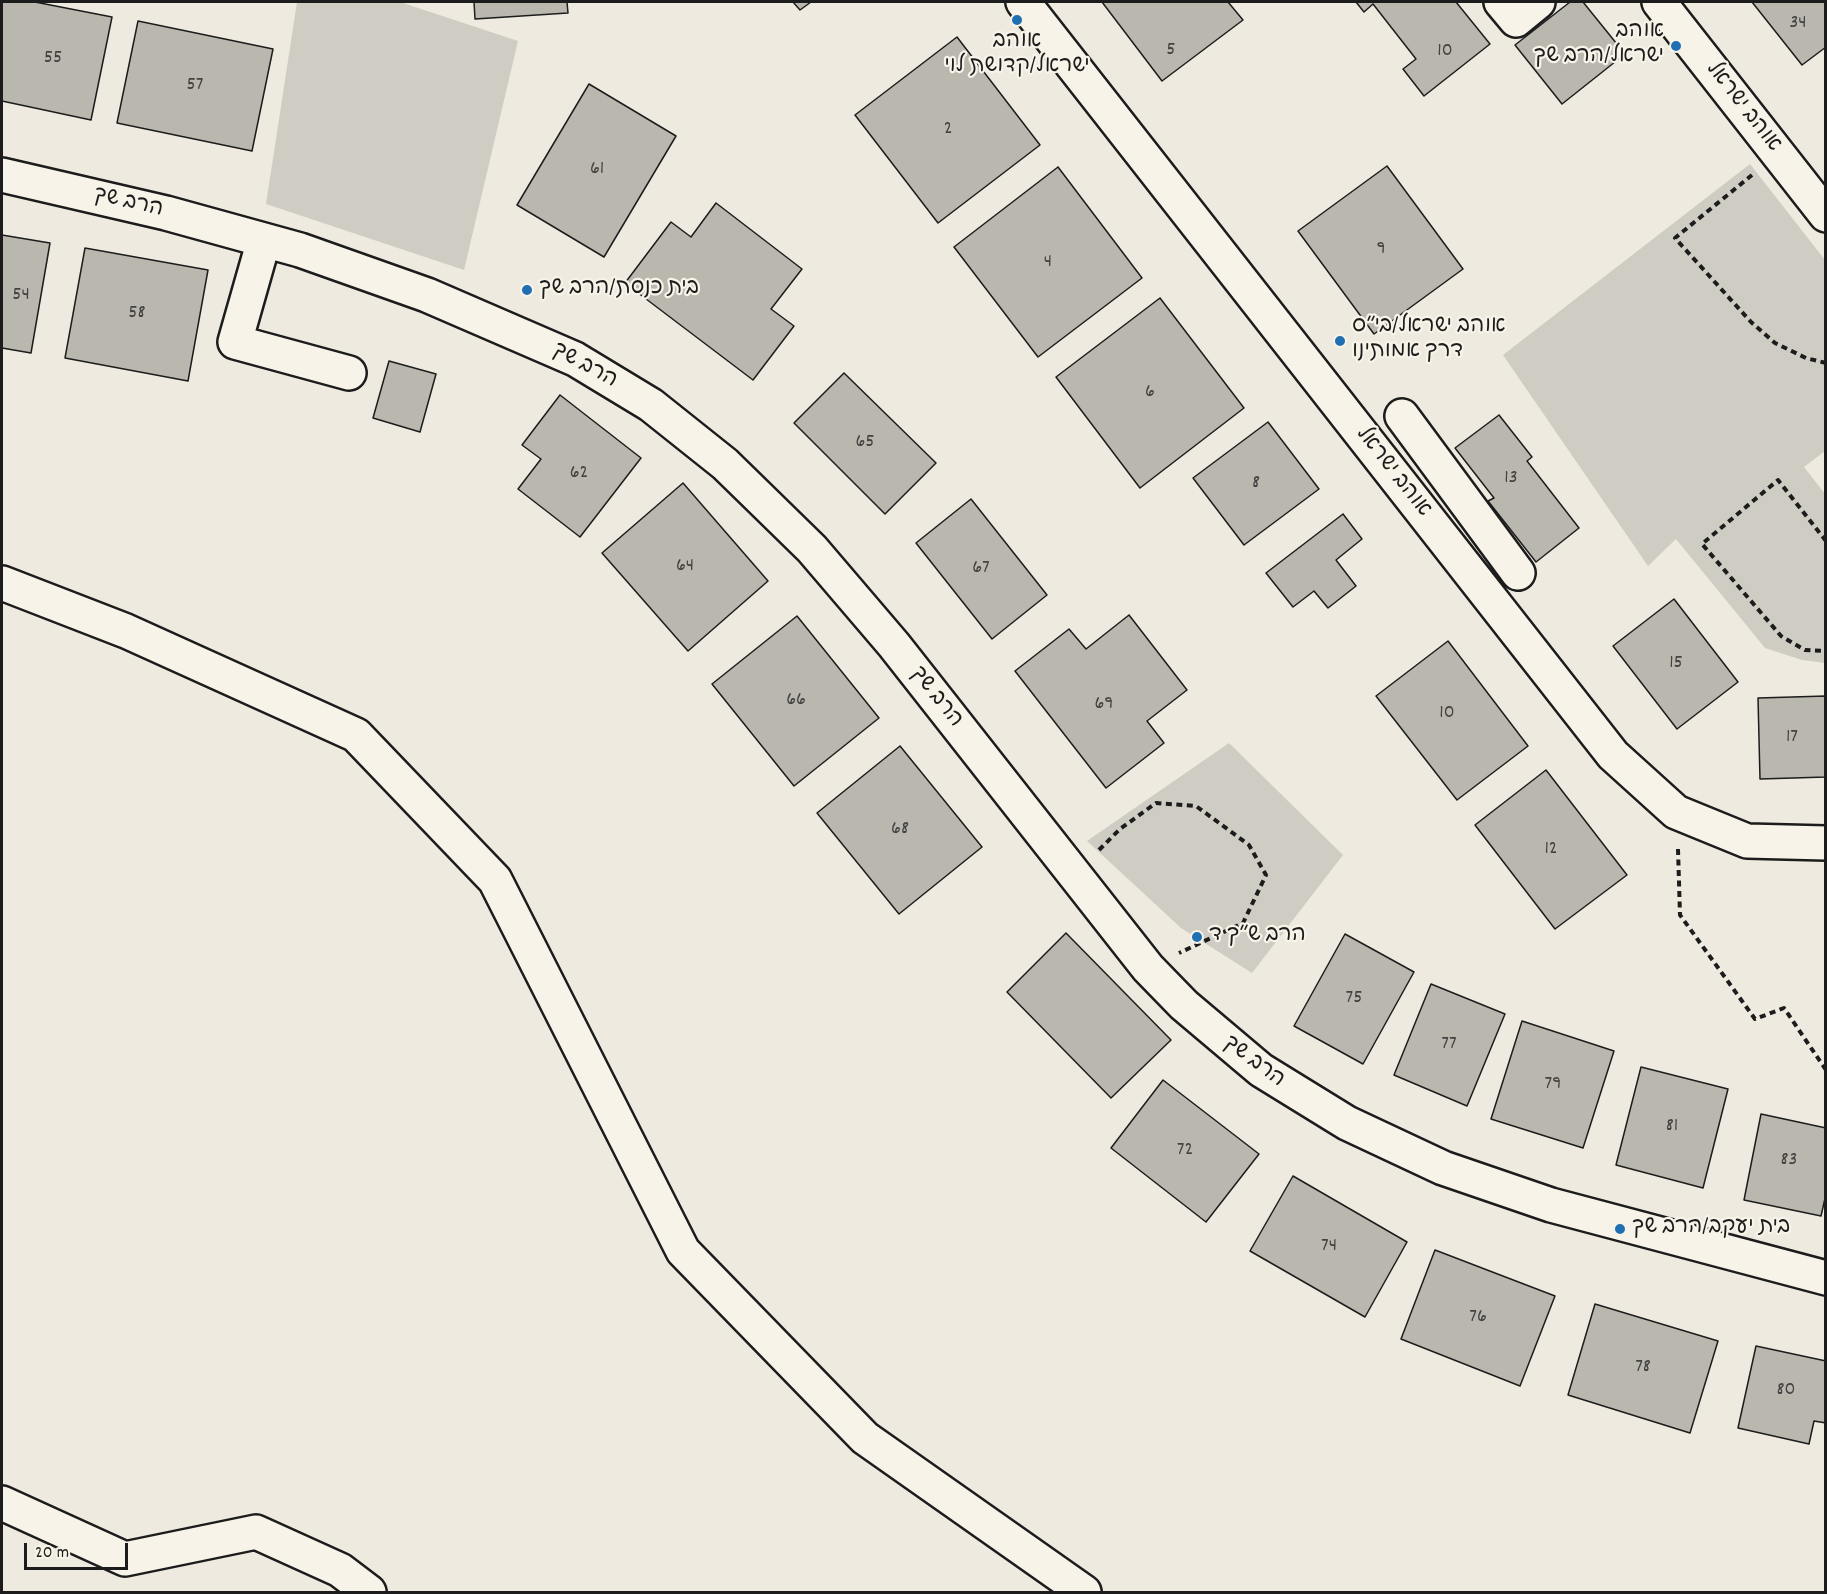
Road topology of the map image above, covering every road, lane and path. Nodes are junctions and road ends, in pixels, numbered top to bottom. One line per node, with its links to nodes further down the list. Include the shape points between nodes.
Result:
1 (1023, 2): 13 (street, אוהב ישראל)
2 (1501, 2): 3 (street, via 1516,20)
3 (1538, 2)
4 (1659, 2): 5 (street, אוהב ישראל)
5 (1778, 154): 7 (street, אוהב ישראל); 9 (path, via 1675,238 1775,343)
6 (2, 175): 8 (street, הרב שך)
7 (1826, 215)
8 (264, 240): 10 (street, via 235,342); 20 (street, הרב שך, via 427,295 554,350 660,413 725,464 812,549 894,645)
9 (1826, 363)
10 (349, 373)
11 (1402, 416): 12 (street)
12 (1457, 490): 13 (street); 15 (street)
13 (1422, 512): 18 (street, אוהב ישראל, via 1613,755)
14 (1826, 540): 17 (path, via 1778,480 1702,544 1780,636 1805,650)
15 (1518, 573)
16 (2, 583): 26 (street, via 126,631 356,735 495,880 682,1251 866,1438)
17 (1826, 651)
18 (1676, 812): 19 (street, אוהב ישראל, via 1747,841); 22 (path, via 1680,915 1755,1019 1784,1008)
19 (1826, 843)
20 (1074, 875): 21 (street, הרב שך); 21 (path, via 1120,829 1156,803 1196,806 1249,845 1266,875 1243,923)
21 (1149, 968): 23 (street, הרב שך, via 1184,1005 1261,1070 1312,1103 1394,1147 1551,1205)
22 (1826, 1070)
23 (1826, 1278)
24 (2, 1503): 25 (street, via 125,1559 256,1532 340,1570)
25 (369, 1593)
26 (1084, 1593)

